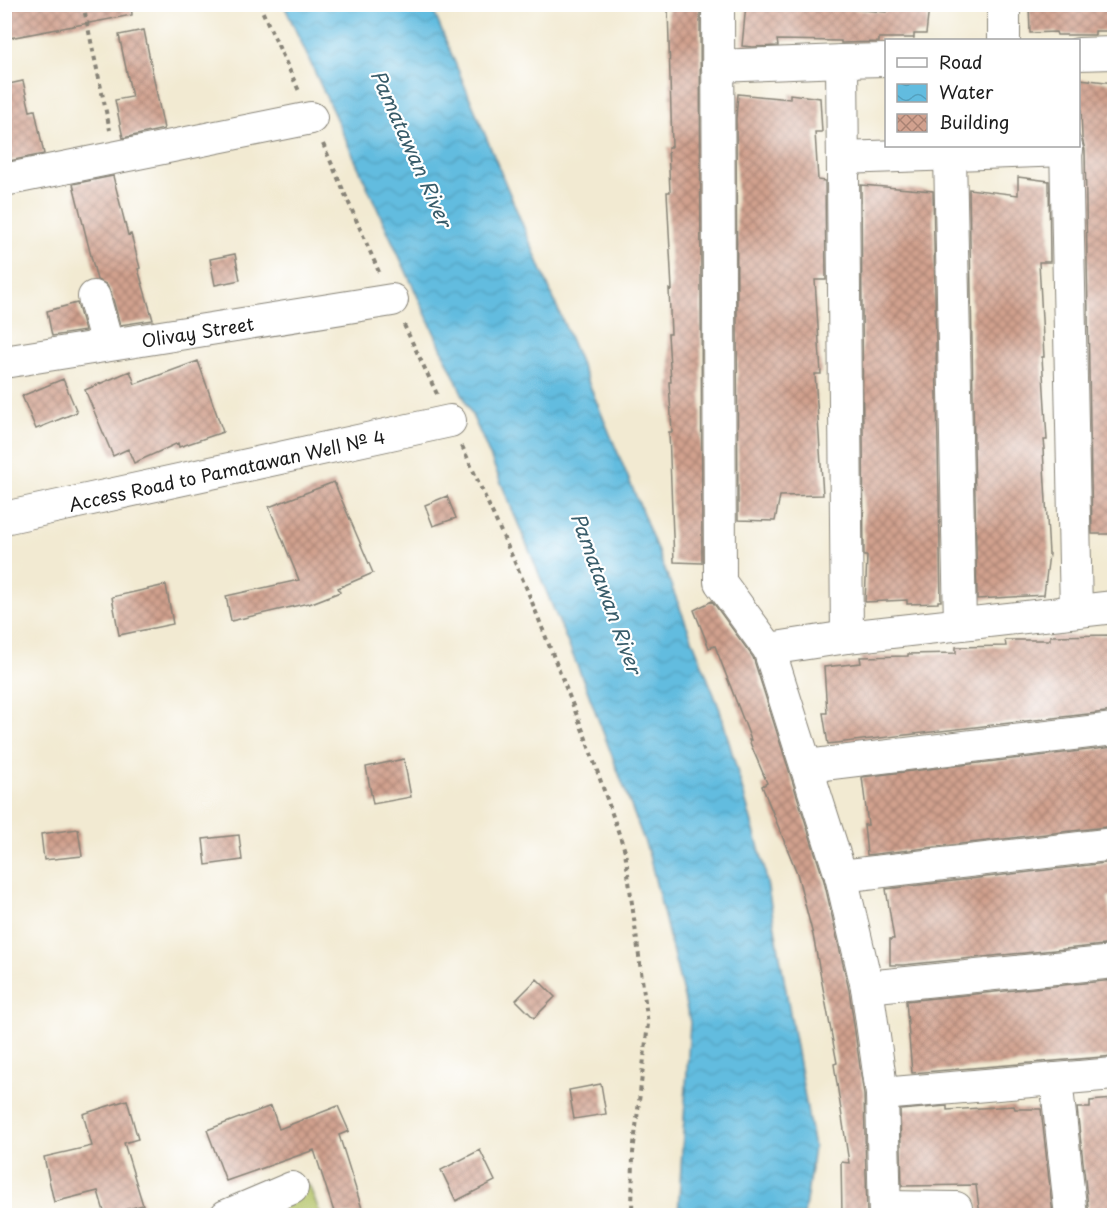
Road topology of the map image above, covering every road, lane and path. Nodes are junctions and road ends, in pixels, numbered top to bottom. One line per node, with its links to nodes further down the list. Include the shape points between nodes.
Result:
1 (83, 4): 14 (path)
2 (259, 4): 11 (path)
3 (718, 4): 10 (street)
4 (1004, 4): 5 (street)
5 (1004, 39)
6 (1114, 53): 7 (street)
7 (1080, 54)
8 (885, 60): 9 (street)
9 (842, 61): 10 (street); 15 (street)
10 (718, 66): 27 (street, via 720,582)
11 (311, 118): 14 (street); 18 (path)
12 (1066, 148): 13 (street); 24 (street)
13 (950, 154): 15 (street); 25 (street)
14 (116, 157): 16 (street)
15 (843, 158): 26 (street)
16 (4, 180)
17 (94, 297): 19 (street)
18 (392, 300): 19 (street, Olivay Street); 21 (path)
19 (107, 344): 20 (street, Olivay Street)
20 (4, 362)
21 (450, 421): 22 (street, Access Road to Pamatawan Well № 4); 40 (path, via 530,598 625,851 648,1024 633,1153)
22 (4, 518)
23 (1114, 607): 24 (street)
24 (1076, 611): 25 (street)
25 (960, 624): 26 (street)
26 (847, 637): 27 (street)
27 (769, 649): 29 (street)
28 (1114, 729): 29 (street)
29 (807, 766): 31 (street)
30 (1114, 844): 31 (street)
31 (841, 876): 33 (street)
32 (1114, 962): 33 (street)
33 (867, 987): 36 (street)
34 (1114, 1074): 35 (street)
35 (1056, 1079): 36 (street); 42 (street)
36 (882, 1094): 38 (street)
37 (292, 1188): 39 (street)
38 (885, 1211): 41 (street, via 956,1208)
39 (226, 1215)
40 (632, 1215)
41 (957, 1215)
42 (1071, 1215)

